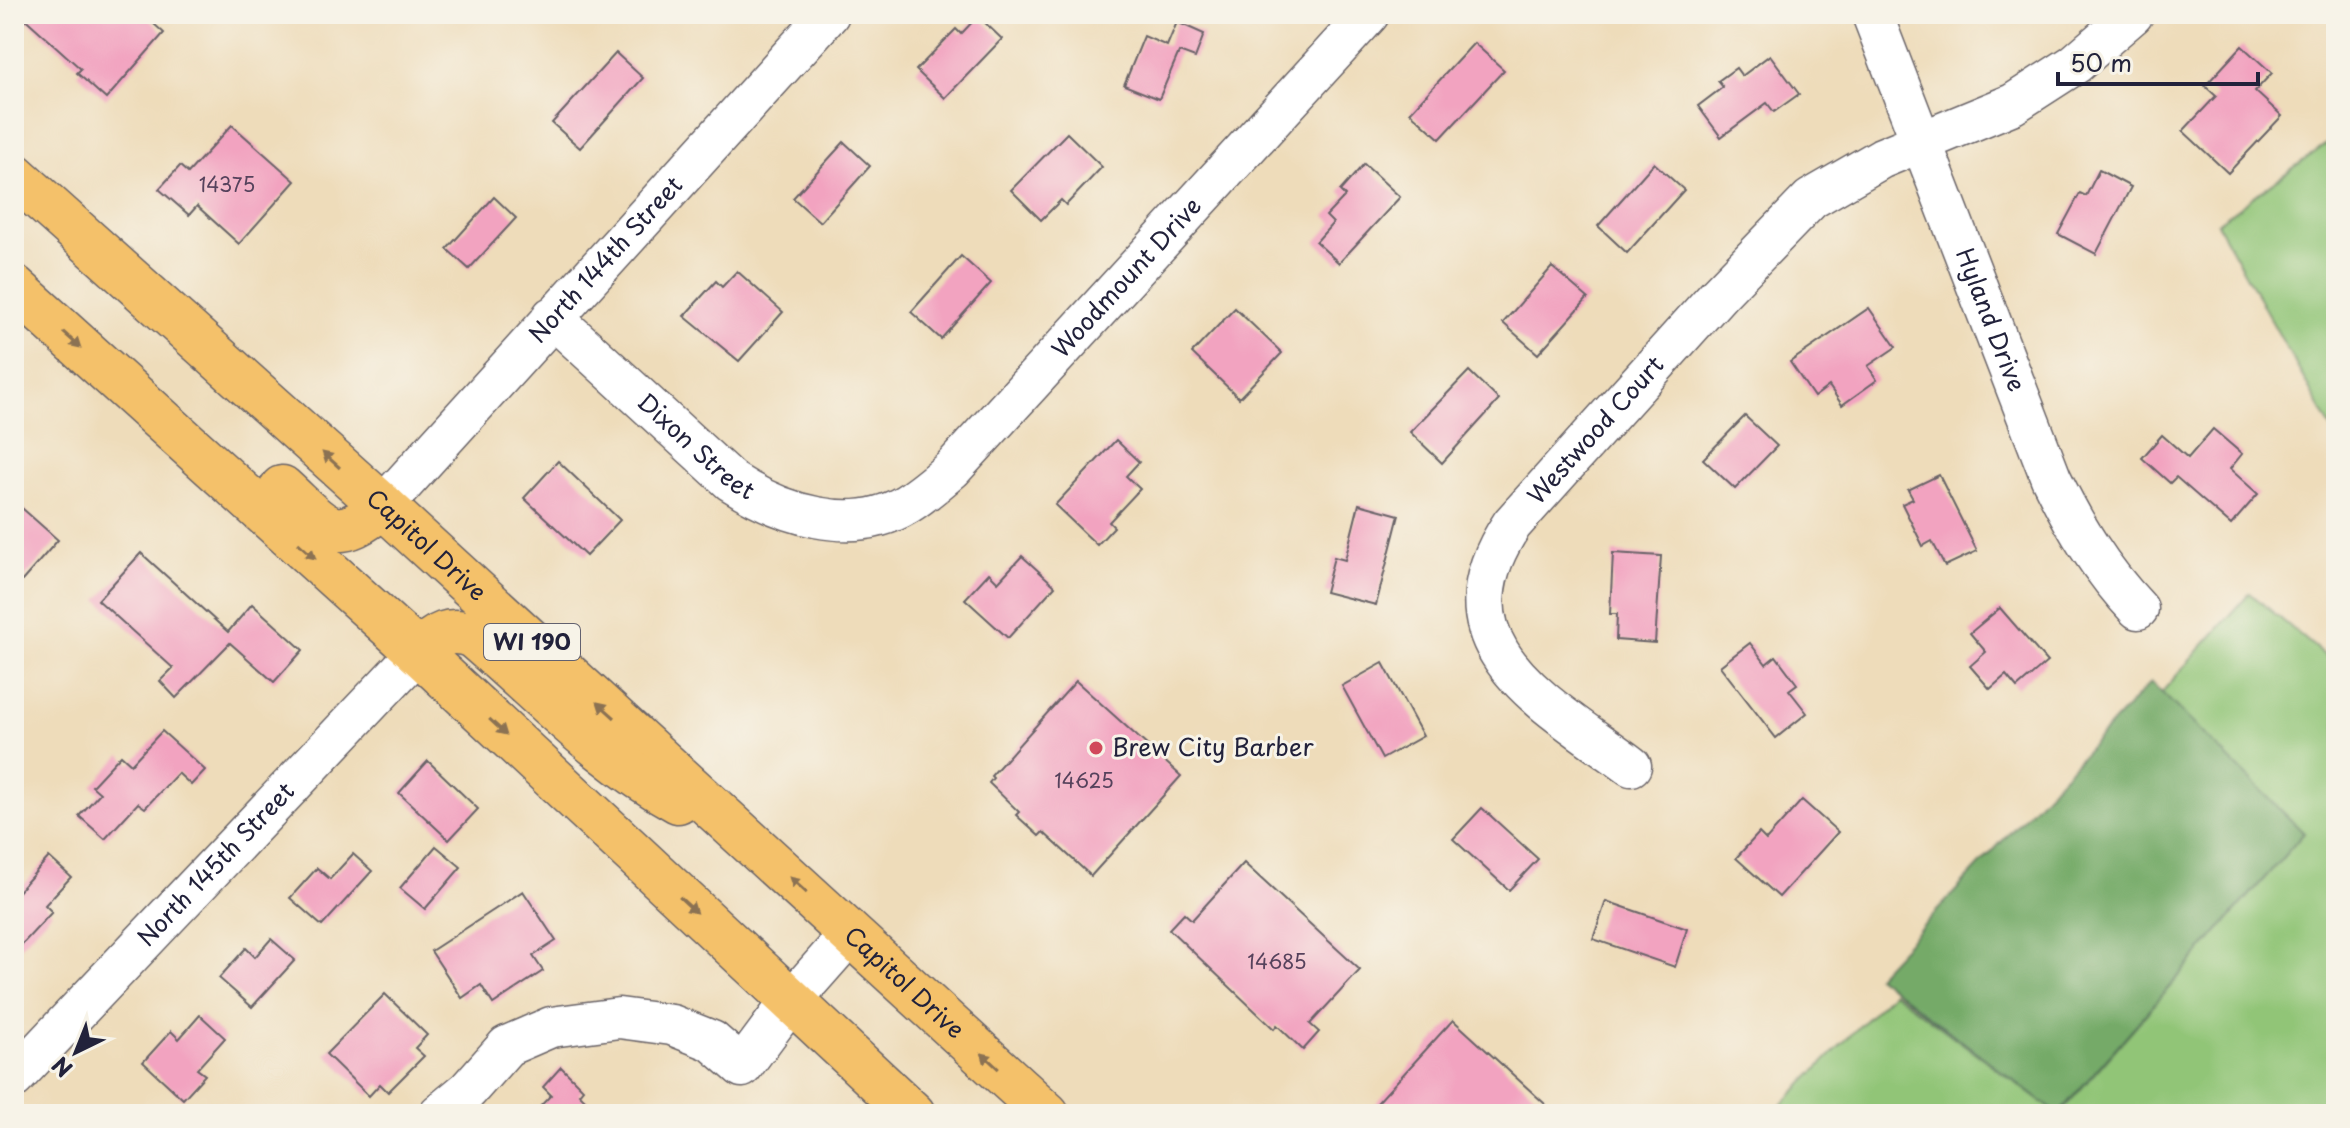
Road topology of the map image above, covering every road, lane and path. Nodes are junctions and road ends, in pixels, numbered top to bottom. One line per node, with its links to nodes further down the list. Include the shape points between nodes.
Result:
1 (829, 14): 8 (street, North 144th Street)
2 (1369, 14): 11 (street, Woodmount Drive, via 952,469 905,506)
3 (1872, 14): 5 (street, Hyland Drive)
4 (2133, 14): 5 (street, Westwood Court, via 2075,64 2013,104)
5 (1923, 142): 12 (street, Hyland Drive, via 2051,478 2080,537); 14 (street, Westwood Court, via 1842,178 1789,219 1512,524 1494,551 1482,604 1496,650 1542,700)
6 (14, 175): 10 (main road, Capitol Drive / WI 190, one-way to 6)
7 (14, 287): 9 (main road, one-way to 9)
8 (552, 317): 10 (street, North 144th Street); 11 (street, Dixon Street, via 731,481 754,496 789,513)
9 (132, 394): 10 (main road, via 199,423 226,441 335,531 350,530); 13 (main road, one-way to 13)
10 (383, 506): 15 (main road, Capitol Drive / WI 190, one-way to 10)
11 (867, 517)
12 (2138, 609)
13 (418, 652): 15 (main road, via 442,632 458,630 473,636 644,783); 17 (main road, one-way to 17); 18 (street, North 145th Street)
14 (1631, 766)
15 (735, 827): 16 (main road, Capitol Drive / WI 190, one-way to 15)
16 (851, 933): 17 (street); 21 (main road, Capitol Drive / WI 190, one-way to 16)
17 (791, 1001): 19 (street, via 742,1067 712,1041 672,1025 619,1018 551,1027 507,1046); 20 (main road)
18 (14, 1078)
19 (439, 1114)
20 (913, 1114)
21 (1047, 1114)

